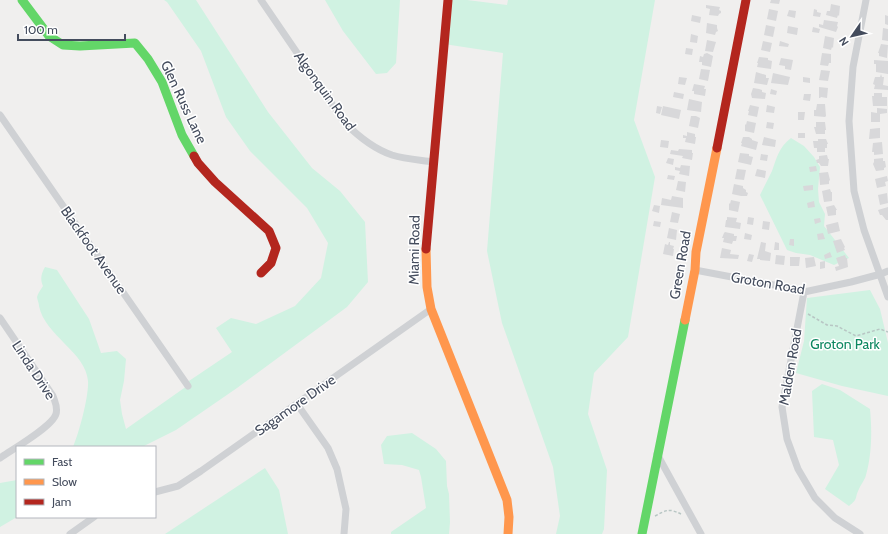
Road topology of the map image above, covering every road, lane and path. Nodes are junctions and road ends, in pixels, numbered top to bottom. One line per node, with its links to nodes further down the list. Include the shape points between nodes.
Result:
1 (22, 0): 10 (street, Glen Russ Lane, via 49,36 63,45 135,43 162,82 182,135 198,163 215,182 269,230 276,248 271,264)
2 (261, 0): 7 (street, Algonquin Road, via 355,134 392,155)
3 (448, 0): 7 (street, Miami Road)
4 (746, 0): 8 (street, Green Road, via 696,252)
5 (866, 0): 11 (street, via 853,67 849,121 854,191 864,230)
6 (0, 115): 18 (street, Blackfoot Avenue)
7 (433, 162): 14 (street, Miami Road, via 426,239 427,287)
8 (695, 270): 12 (street, Groton Road); 22 (street, Green Road)
9 (888, 271): 11 (street, Groton Road)
10 (260, 273)
11 (881, 274): 12 (street, Groton Road); 13 (street)
12 (804, 292): 33 (street, Malden Road, via 782,407 787,439 798,469 816,498 835,518)
13 (888, 297)
14 (431, 309): 19 (street, Sagamore Drive); 30 (street, Miami Road, via 507,500)
15 (808, 314): 17 (path, via 827,325 837,326 856,336 880,329)
16 (0, 318): 20 (street, Linda Drive, via 57,405 50,424)
17 (888, 332)
18 (188, 386)
19 (297, 404): 24 (street, Sagamore Drive, via 178,486); 29 (street, via 328,448 337,469 346,509)
20 (18, 446)
21 (16, 447): 23 (street, Linda Drive)
22 (656, 454): 31 (street, Green Road); 32 (street)
23 (0, 458)
24 (156, 492)
25 (681, 514): 26 (path, via 672,509)
26 (655, 516)
27 (93, 518): 28 (street)
28 (70, 534)
29 (344, 534)
30 (508, 534)
31 (642, 534)
32 (701, 534)
33 (860, 534)

